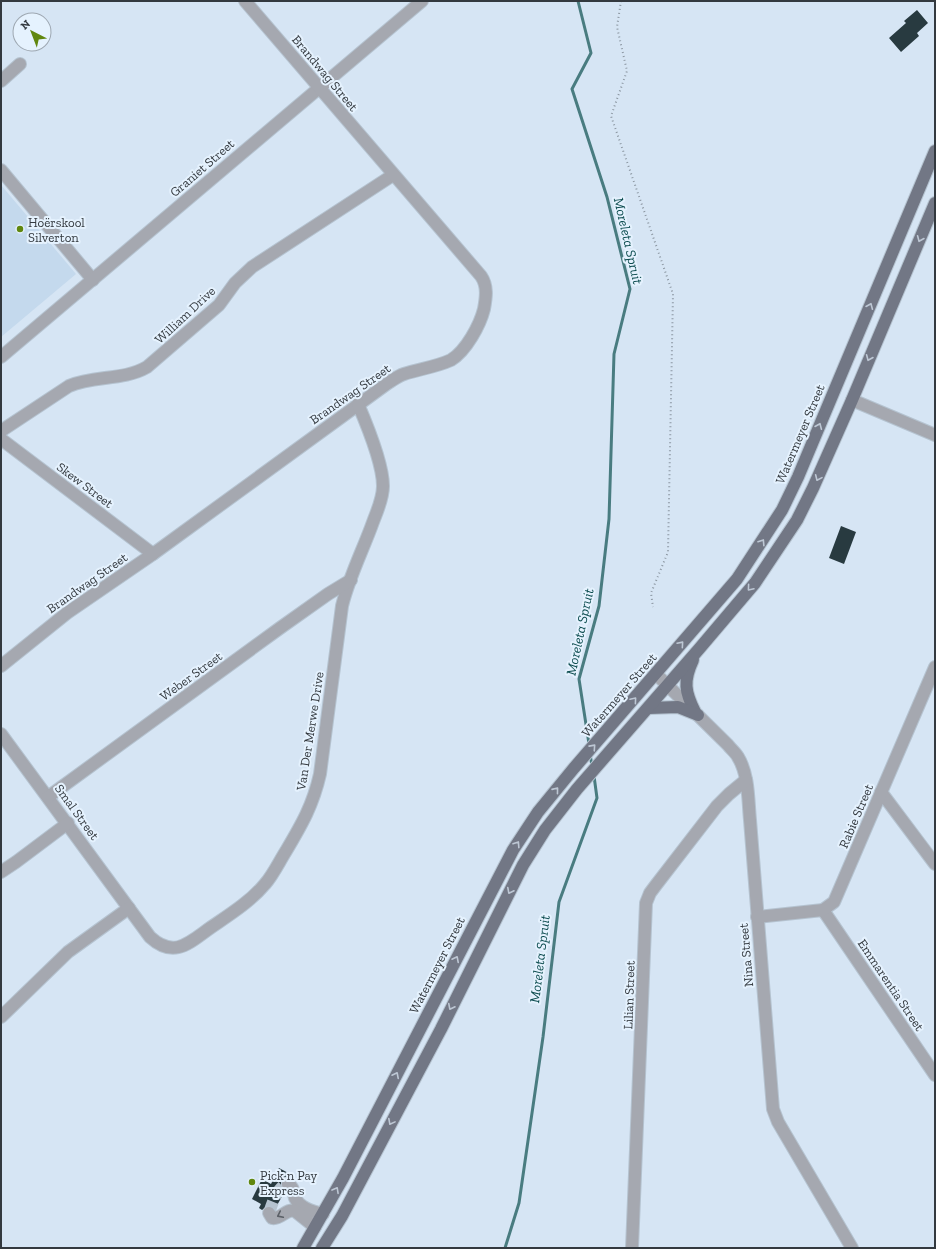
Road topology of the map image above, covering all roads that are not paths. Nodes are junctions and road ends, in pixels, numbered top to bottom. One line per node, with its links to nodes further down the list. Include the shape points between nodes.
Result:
1 (245, 1): 5 (street, Brandwag Street)
2 (422, 1): 5 (street, Graniet Street)
3 (20, 64): 4 (street)
4 (1, 81)
5 (319, 87): 8 (street, Brandwag Street); 10 (street, Graniet Street)
6 (935, 151): 22 (main road, Watermeyer Street, one-way to 6, via 737,579 782,510)
7 (1, 170): 10 (street)
8 (393, 175): 13 (street, Brandwag Street, via 483,279 486,300 479,323 468,342 453,358 397,377); 14 (street, William Drive, via 252,267 235,283 219,305 147,367 124,376 82,381 69,386)
9 (935, 203): 12 (main road, one-way to 12)
10 (93, 280): 11 (street, Graniet Street)
11 (1, 357)
12 (852, 400): 15 (street); 19 (main road, one-way to 19, via 797,520 755,583)
13 (358, 404): 17 (street, Brandwag Street); 18 (street, Van Der Merwe Drive, via 380,466 383,487 380,505)
14 (1, 431)
15 (935, 435)
16 (1, 439): 17 (street, Skew Street)
17 (153, 554): 20 (street, Brandwag Street, via 67,613)
18 (350, 580): 29 (street, Weber Street); 33 (street, Van Der Merwe Drive, via 339,620 316,791 305,818 271,875 260,889 238,908 188,944 177,948 166,948 150,937)
19 (700, 649): 23 (main road); 25 (main road, via 686,681 686,692)
20 (1, 666)
21 (935, 667): 28 (street, Rabie Street)
22 (656, 674): 23 (street, Nina Street); 40 (main road, Watermeyer Street, one-way to 22, via 513,850 538,812)
23 (668, 685): 24 (main road); 25 (street, Nina Street)
24 (649, 708): 25 (main road, via 678,707); 43 (main road, one-way to 43, via 577,789 545,830 523,865 437,1036 342,1216)
25 (696, 714): 27 (street, Nina Street, via 738,756)
26 (1, 734): 29 (street, Smal Street)
27 (746, 780): 35 (street, Nina Street); 44 (street, Lilian Street, via 717,806 650,893 646,903)
28 (882, 792): 31 (street); 34 (street, Rabie Street, via 836,899)
29 (48, 797): 30 (street, Smal Street)
30 (68, 823): 32 (street); 33 (street, Smal Street)
31 (935, 864)
32 (1, 872)
33 (129, 908): 36 (street, via 68,952)
34 (823, 910): 35 (street); 37 (street, Emmarentia Street)
35 (757, 917): 45 (street, Nina Street, via 774,1112)
36 (1, 1017)
37 (935, 1075)
38 (288, 1184): 40 (street, via 301,1205)
39 (269, 1213): 41 (street, one-way to 39, via 296,1211 288,1211 278,1218 272,1218)
40 (323, 1214): 41 (main road, Watermeyer Street)
41 (315, 1227): 42 (main road, Watermeyer Street)
42 (302, 1248)
43 (322, 1248)
44 (632, 1248)
45 (852, 1248)

